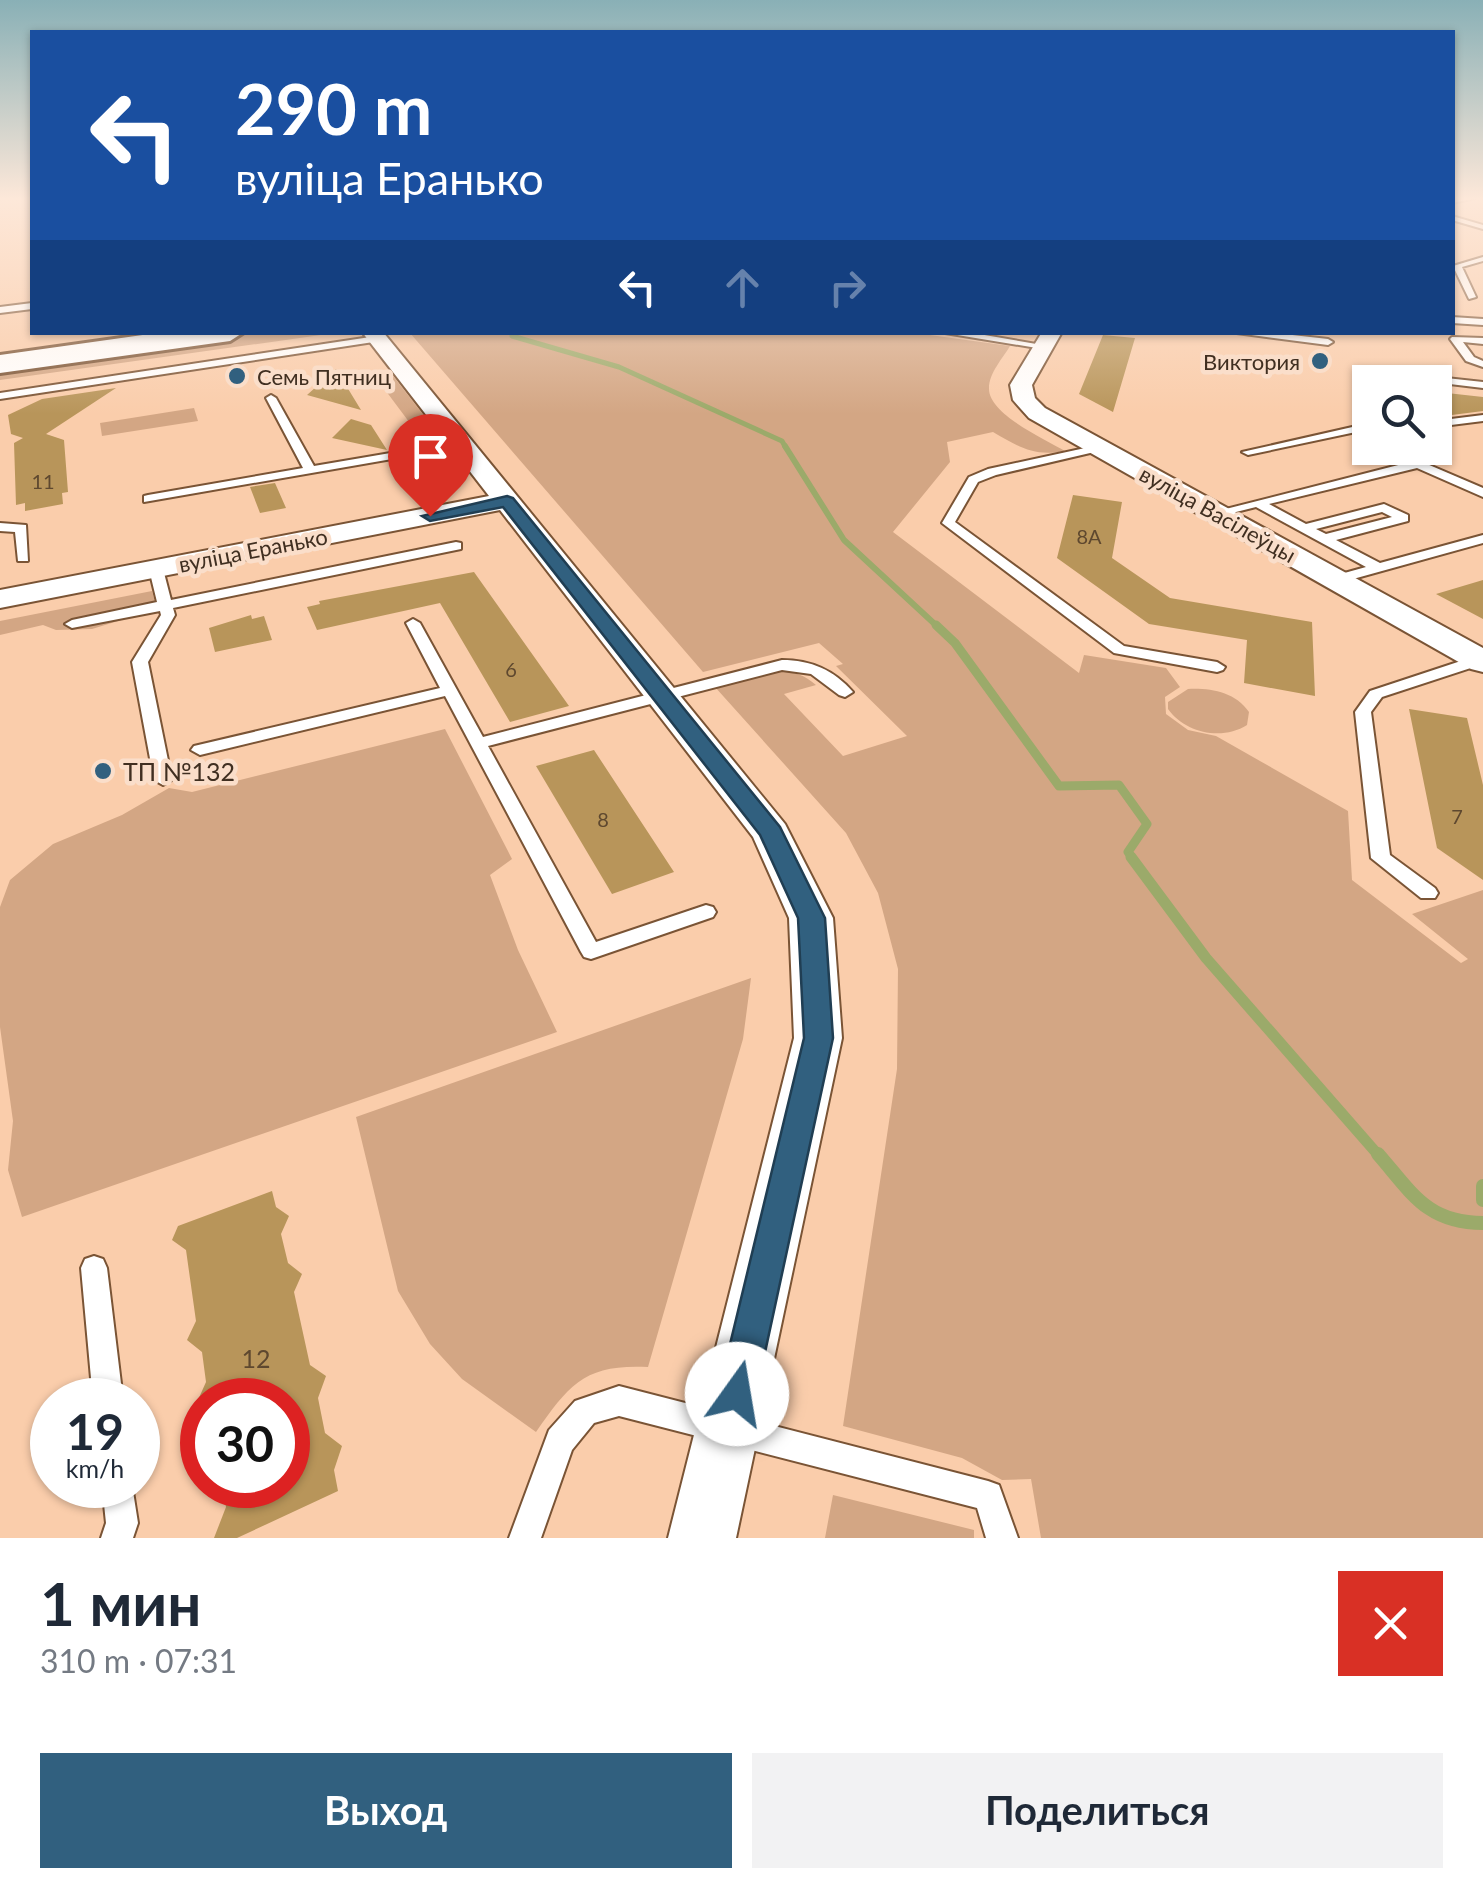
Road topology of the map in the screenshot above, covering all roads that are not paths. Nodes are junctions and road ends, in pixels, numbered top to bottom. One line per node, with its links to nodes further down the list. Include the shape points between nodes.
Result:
1 (1458, 270): 2 (lane)
2 (1472, 297)
3 (30, 306): 4 (lane)
4 (0, 310)
5 (1455, 320): 6 (lane)
6 (1483, 322)
7 (1483, 330): 8 (lane)
8 (1455, 333)
9 (1455, 333): 17 (lane)
10 (137, 335): 19 (main road)
11 (208, 335): 20 (main road)
12 (988, 335): 16 (lane)
13 (1261, 335): 18 (lane)
14 (1454, 335): 21 (lane, via 1470,359)
15 (374, 336): 24 (lane); 29 (street)
16 (1048, 339): 30 (street, вуліца Васілеўцы, via 1021,385 1024,400)
17 (1483, 340)
18 (1328, 342)
19 (0, 354)
20 (0, 364)
21 (1483, 364)
22 (1452, 382): 23 (lane)
23 (1483, 385)
24 (0, 396)
25 (271, 398): 34 (lane)
26 (1483, 418): 27 (lane)
27 (1452, 422)
28 (1352, 430): 31 (lane)
29 (461, 444): 34 (lane); 37 (street)
30 (1099, 448): 39 (street, вуліца Васілеўцы); 54 (lane, via 973,480 948,523 1119,650)
31 (1248, 452)
32 (1414, 465): 38 (lane)
33 (1420, 465): 35 (lane)
34 (311, 470): 36 (lane)
35 (1483, 493)
36 (148, 499)
37 (507, 501): 47 (street, вуліца Еранько); 57 (street)
38 (1258, 503): 39 (lane); 41 (lane)
39 (1216, 513): 48 (street, вуліца Васілеўцы)
40 (0, 527): 45 (lane, via 22,528)
41 (1305, 528): 42 (lane); 42 (lane, via 1384,508 1403,518)
42 (1324, 539): 46 (lane)
43 (1483, 539): 46 (lane)
44 (456, 546): 50 (lane)
45 (23, 558)
46 (1378, 568): 48 (lane)
47 (156, 569): 49 (street, вуліца Еранько); 50 (lane)
48 (1336, 580): 53 (street, вуліца Васілеўцы)
49 (0, 599)
50 (167, 605): 52 (lane); 60 (lane, via 168,615 140,662)
51 (413, 623): 55 (lane)
52 (72, 624)
53 (1481, 661): 61 (lane, via 1376,694 1363,712 1381,858)
54 (1217, 667)
55 (447, 691): 58 (lane); 59 (lane)
56 (845, 692): 57 (lane, via 806,664)
57 (662, 695): 58 (lane); 65 (street, via 771,832 812,918 818,1038)
58 (479, 743): 62 (lane, via 591,952)
59 (200, 750)
60 (163, 780)
61 (1428, 892)
62 (706, 912)
63 (94, 1268): 64 (lane)
64 (106, 1378)
65 (728, 1430): 68 (lane, via 619,1400 585,1412 560,1442); 69 (street); 70 (lane, via 988,1496)
66 (120, 1508): 67 (lane)
67 (116, 1538)
68 (525, 1538)
69 (702, 1538)
70 (1002, 1538)

